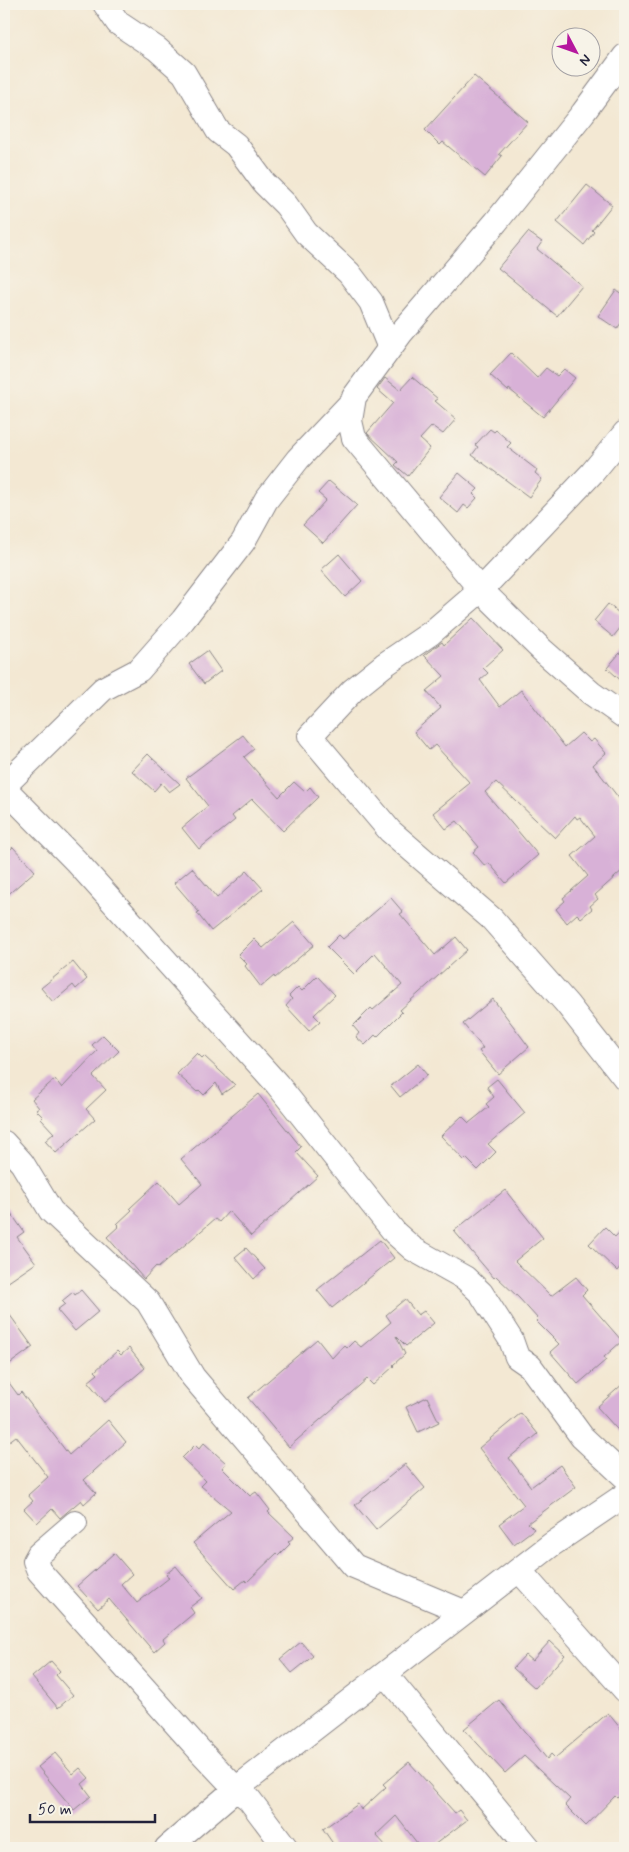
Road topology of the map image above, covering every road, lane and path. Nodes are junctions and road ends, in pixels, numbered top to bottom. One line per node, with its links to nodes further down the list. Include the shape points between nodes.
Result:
1 (104, 4): 3 (street, via 118,23 157,49 184,73 218,131 236,146 306,233 349,273 371,302)
2 (625, 56): 3 (street, via 508,207)
3 (390, 348): 4 (street)
4 (354, 401): 6 (street, via 350,421 354,438); 8 (street, via 298,458 266,500 243,542 183,620 139,670 102,689)
5 (625, 433): 6 (street, via 592,473)
6 (480, 590): 7 (street, via 591,694); 9 (street, via 431,633 353,690 310,736 390,831 492,919 567,1004)
7 (625, 717)
8 (4, 787): 11 (street, via 83,868 277,1084 394,1233 413,1249 465,1278 481,1293 511,1340 517,1357 530,1366 582,1437)
9 (625, 1078)
10 (4, 1144): 15 (street, via 22,1163 51,1211 148,1302 193,1377 354,1566)
11 (625, 1476)
12 (625, 1495): 14 (street)
13 (75, 1523): 18 (street, via 39,1554 35,1561 39,1571)
14 (519, 1570): 15 (street); 17 (street)
15 (464, 1612): 16 (street)
16 (385, 1674): 18 (street); 21 (street)
17 (625, 1690)
18 (236, 1789): 19 (street); 20 (street, via 249,1799)
19 (167, 1848)
20 (286, 1848)
21 (529, 1848)

